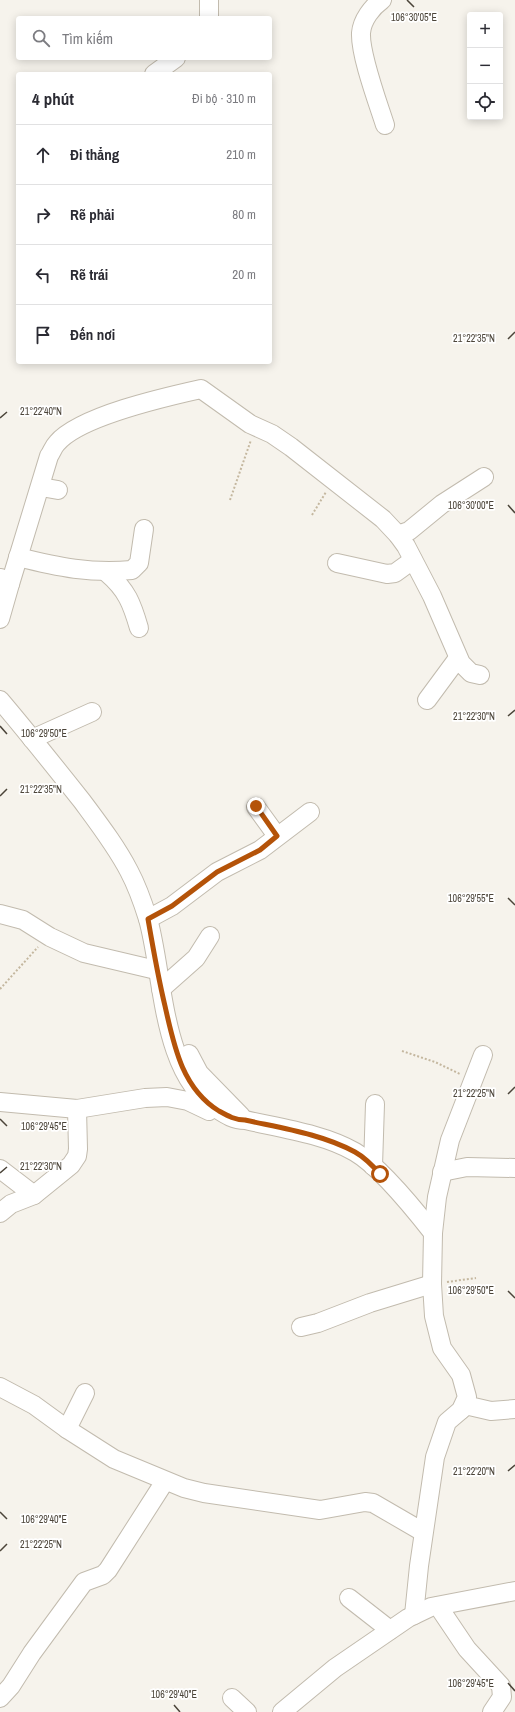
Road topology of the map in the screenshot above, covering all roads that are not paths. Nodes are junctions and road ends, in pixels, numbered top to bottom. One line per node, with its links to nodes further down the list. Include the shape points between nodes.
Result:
1 (209, 0): 3 (street)
2 (382, 0): 6 (street, via 365,20 361,32 370,79)
3 (209, 16)
4 (173, 60): 5 (street)
5 (157, 72)
6 (385, 126)
7 (484, 478): 9 (street, via 442,504 409,531)
8 (144, 529): 13 (street, via 136,569)
9 (398, 535): 10 (street, via 383,519 291,447 256,427 201,389 125,408 72,431 56,444 49,456 49,489); 11 (street)
10 (18, 557): 13 (street, via 55,566); 14 (street)
11 (413, 560): 12 (street, via 395,573 387,574); 17 (street, via 432,596)
12 (337, 563)
13 (107, 573): 16 (street, via 122,587 129,598)
14 (5, 581): 15 (street)
15 (0, 619)
16 (139, 628)
17 (458, 658): 18 (street, via 471,673); 20 (street)
18 (480, 675)
19 (0, 700): 22 (street)
20 (427, 700)
21 (92, 712): 22 (street)
22 (32, 739): 27 (street, via 121,856 137,888)
23 (256, 806): 25 (street)
24 (310, 812): 25 (street)
25 (277, 836): 27 (street, via 260,850 217,872 172,906)
26 (0, 914): 29 (street, via 22,920 84,953)
27 (148, 919): 29 (street)
28 (210, 936): 30 (street, via 196,958)
29 (156, 970): 30 (street)
30 (161, 989): 36 (street, via 175,1050 184,1072 199,1095 215,1108)
31 (188, 1051): 36 (street, via 204,1078)
32 (483, 1055): 40 (street, via 450,1140)
33 (0, 1102): 35 (street)
34 (376, 1104): 37 (street)
35 (77, 1109): 36 (street, via 167,1097 188,1101 218,1116); 41 (street, via 76,1159)
36 (241, 1120): 37 (street, via 308,1135 342,1146 356,1152)
37 (373, 1166): 43 (street)
38 (515, 1168): 40 (street, via 467,1166)
39 (0, 1169): 41 (street)
40 (442, 1172): 43 (street)
41 (34, 1195): 42 (street, via 11,1204)
42 (0, 1213)
43 (433, 1233): 44 (street)
44 (432, 1284): 45 (street); 49 (street, via 434,1316 442,1348 454,1362 465,1385 467,1397)
45 (301, 1327)
46 (0, 1387): 50 (street, via 34,1405)
47 (86, 1393): 50 (street)
48 (515, 1409): 49 (street, via 491,1411 465,1405)
49 (461, 1410): 52 (street, via 447,1422 438,1446)
50 (67, 1429): 51 (street, via 114,1458)
51 (165, 1481): 52 (street, via 204,1493 320,1510 355,1503 373,1503); 58 (street, via 108,1570 103,1575 84,1582 32,1653 12,1686)
52 (423, 1532): 56 (street)
53 (515, 1591): 55 (street)
54 (349, 1598): 57 (street)
55 (438, 1606): 56 (street); 62 (street, via 467,1649 501,1686 502,1697)
56 (414, 1615): 57 (street)
57 (390, 1630): 61 (street, via 335,1668)
58 (0, 1698)
59 (232, 1698): 60 (street)
60 (247, 1712)
61 (282, 1712)
62 (492, 1712)

